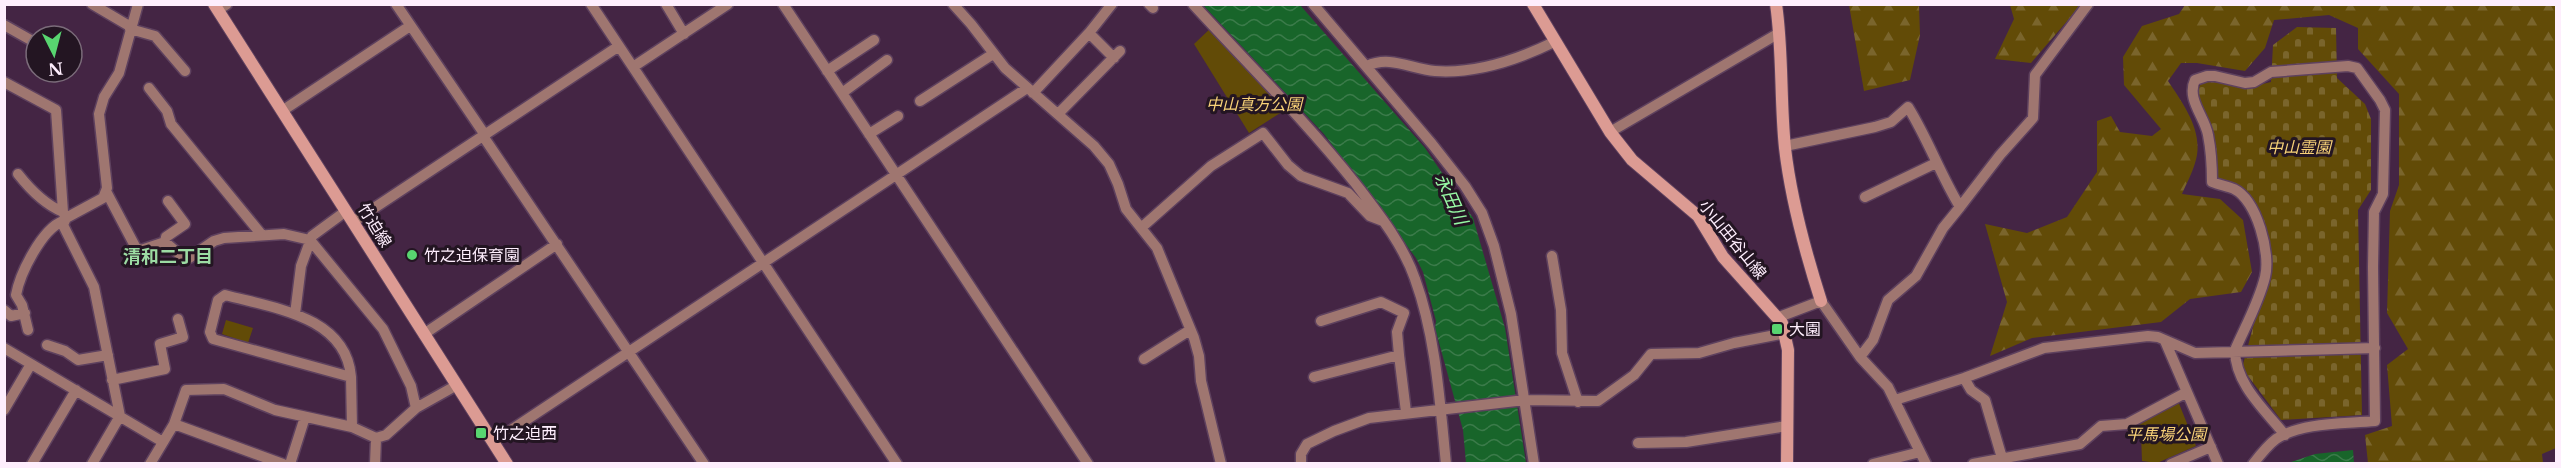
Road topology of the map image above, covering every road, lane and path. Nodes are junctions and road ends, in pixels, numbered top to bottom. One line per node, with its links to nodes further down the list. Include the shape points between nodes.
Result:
1 (92, 4): 19 (street)
2 (138, 4): 19 (street)
3 (396, 4): 18 (street)
4 (591, 4): 26 (street)
5 (666, 4): 20 (street)
6 (728, 4): 16 (street)
7 (783, 4): 32 (street)
8 (952, 4): 27 (street)
9 (1112, 4): 21 (street)
10 (1193, 4): 54 (street, via 1322,142)
11 (1313, 4): 29 (street)
12 (1533, 4): 25 (street, 小山田谷山線)
13 (1776, 4): 22 (street)
14 (2088, 4): 51 (street, via 2035,75 2033,118)
15 (220, 6): 38 (street, 竹迫線)
16 (715, 8): 20 (street)
17 (4, 25): 23 (street)
18 (410, 26): 38 (street); 43 (street)
19 (130, 28): 31 (street, via 155,36); 48 (street, via 119,73 99,114)
20 (684, 33): 30 (street)
21 (1089, 33): 35 (street); 39 (street, via 1117,54)
22 (1779, 33): 41 (street); 44 (street)
23 (24, 36)
24 (874, 40): 32 (street)
25 (1554, 42): 29 (street, via 1514,60 1486,66 1434,71 1386,61); 41 (street, 小山田谷山線)
26 (619, 46): 30 (street); 43 (street)
27 (993, 54): 35 (street); 37 (street)
28 (887, 60): 36 (street)
29 (1367, 66): 92 (street, via 1465,186 1482,213 1511,314)
30 (633, 67): 62 (street)
31 (185, 71)
32 (827, 71): 36 (street)
33 (4, 82): 53 (street, via 56,110)
34 (149, 88): 57 (street, via 167,111 171,124)
35 (1030, 90): 39 (street); 47 (street)
36 (842, 93): 42 (street)
37 (920, 101)
38 (282, 111): 52 (street, 竹迫線)
39 (1058, 114): 56 (street, via 1109,164 1126,209)
40 (898, 116): 42 (street)
41 (1610, 132): 67 (street, 小山田谷山線, via 1632,160 1698,216 1723,257)
42 (869, 134): 47 (street)
43 (484, 135): 55 (street); 60 (street)
44 (1785, 146): 45 (street, via 1891,122 1908,107); 63 (street, via 1797,217)
45 (1936, 163): 49 (street); 51 (street)
46 (18, 174): 53 (street)
47 (896, 176): 62 (street); 121 (street)
48 (107, 193): 53 (street); 59 (street, via 136,248 145,250)
49 (1864, 197)
50 (168, 201): 59 (street, via 185,224 166,237)
51 (1960, 207): 82 (street, via 1943,228 1916,276 1888,300 1873,340)
52 (346, 211): 55 (street, 竹迫線); 58 (street)
53 (64, 217): 65 (street, via 28,260 21,276 16,295); 80 (street, via 63,225 94,287)
54 (1383, 221): 56 (street, via 1370,216 1348,193 1301,176 1263,133 1211,166); 97 (street, via 1411,268 1422,301)
55 (353, 222): 73 (street, 竹迫線)
56 (1141, 228): 71 (street, via 1157,248)
57 (261, 234): 58 (street); 59 (street, via 214,241 189,258)
58 (310, 240): 66 (street, via 301,266); 95 (street, via 383,329 411,386)
59 (165, 242)
60 (557, 244): 73 (street); 79 (street)
61 (1552, 256): 94 (street, via 1561,310 1562,353)
62 (764, 263): 79 (street); 112 (street)
63 (1821, 301): 67 (street); 82 (street)
64 (4, 310): 65 (street, via 11,316)
65 (25, 313): 70 (street)
66 (295, 314): 85 (street, via 309,318 341,344); 85 (street, via 225,295 218,300 210,332 213,339)
67 (1779, 317): 72 (street, 小山田谷山線)
68 (178, 319): 88 (street, via 183,337 160,344 165,369)
69 (1321, 321): 81 (street, via 1381,302 1404,313 1397,332)
70 (28, 330)
71 (1190, 330): 83 (street); 122 (street)
72 (1786, 333): 94 (street, via 1699,353 1651,354 1623,385 1598,401); 102 (street, 小山田谷山線)
73 (424, 334): 89 (street, 竹迫線)
74 (2165, 341): 78 (street, via 2195,353); 87 (street, via 2148,336 2044,348); 91 (street)
75 (47, 345): 80 (street, via 78,360)
76 (4, 348): 84 (street)
77 (2375, 348): 78 (street); 78 (street, via 2374,212 2383,195 2385,110 2357,68 2348,66 2271,72 2245,83 2207,76 2193,84 2194,99 2208,135 2211,182 2234,189 2246,199 2259,224 2264,248 2266,275); 104 (street, via 2374,421 2306,428)
78 (2235, 350): 104 (street, via 2240,378)
79 (630, 352): 107 (street); 120 (street)
80 (108, 355): 88 (street)
81 (1399, 355): 86 (street); 98 (street)
82 (1860, 357): 93 (street)
83 (1144, 358)
84 (31, 364): 90 (street); 96 (street)
85 (351, 377): 103 (street)
86 (1314, 377)
87 (1964, 378): 93 (street); 111 (street, via 1971,390 1985,400)
88 (112, 380): 99 (street)
89 (457, 385): 95 (street); 107 (street, 竹迫線)
90 (75, 390): 99 (street); 113 (street)
91 (2187, 392): 109 (street); 111 (street, via 2127,424 2101,426 2080,444)
92 (1526, 400): 94 (street); 97 (street); 125 (street)
93 (1895, 400): 110 (street)
94 (1578, 402)
95 (416, 408): 105 (street, via 386,435)
96 (4, 410)
97 (1442, 411): 98 (street); 124 (street)
98 (1407, 412): 123 (street, via 1369,418 1307,444)
99 (120, 416): 106 (street); 114 (street)
100 (305, 417): 101 (street, via 275,410 224,389 186,390); 103 (street); 117 (street)
101 (174, 424): 106 (street); 116 (street)
102 (1787, 426): 108 (street, via 1686,442); 126 (street, 小山田谷山線)
103 (352, 427): 105 (street)
104 (2285, 435): 132 (street)
105 (376, 438): 118 (street)
106 (163, 442): 115 (street)
107 (493, 442): 119 (street, 竹迫線)
108 (1638, 443)
109 (2211, 447): 130 (street); 131 (street)
110 (1920, 452): 127 (street); 128 (street)
111 (2002, 458): 129 (street)
112 (893, 462)
113 (32, 464)
114 (92, 464)
115 (150, 464)
116 (283, 464)
117 (290, 464)
118 (375, 464)
119 (507, 464)
120 (705, 464)
121 (1088, 464)
122 (1221, 464)
123 (1301, 464)
124 (1446, 464)
125 (1534, 464)
126 (1787, 464)
127 (1873, 464)
128 (1926, 464)
129 (1973, 464)
130 (2171, 464)
131 (2218, 464)
132 (2253, 464)

